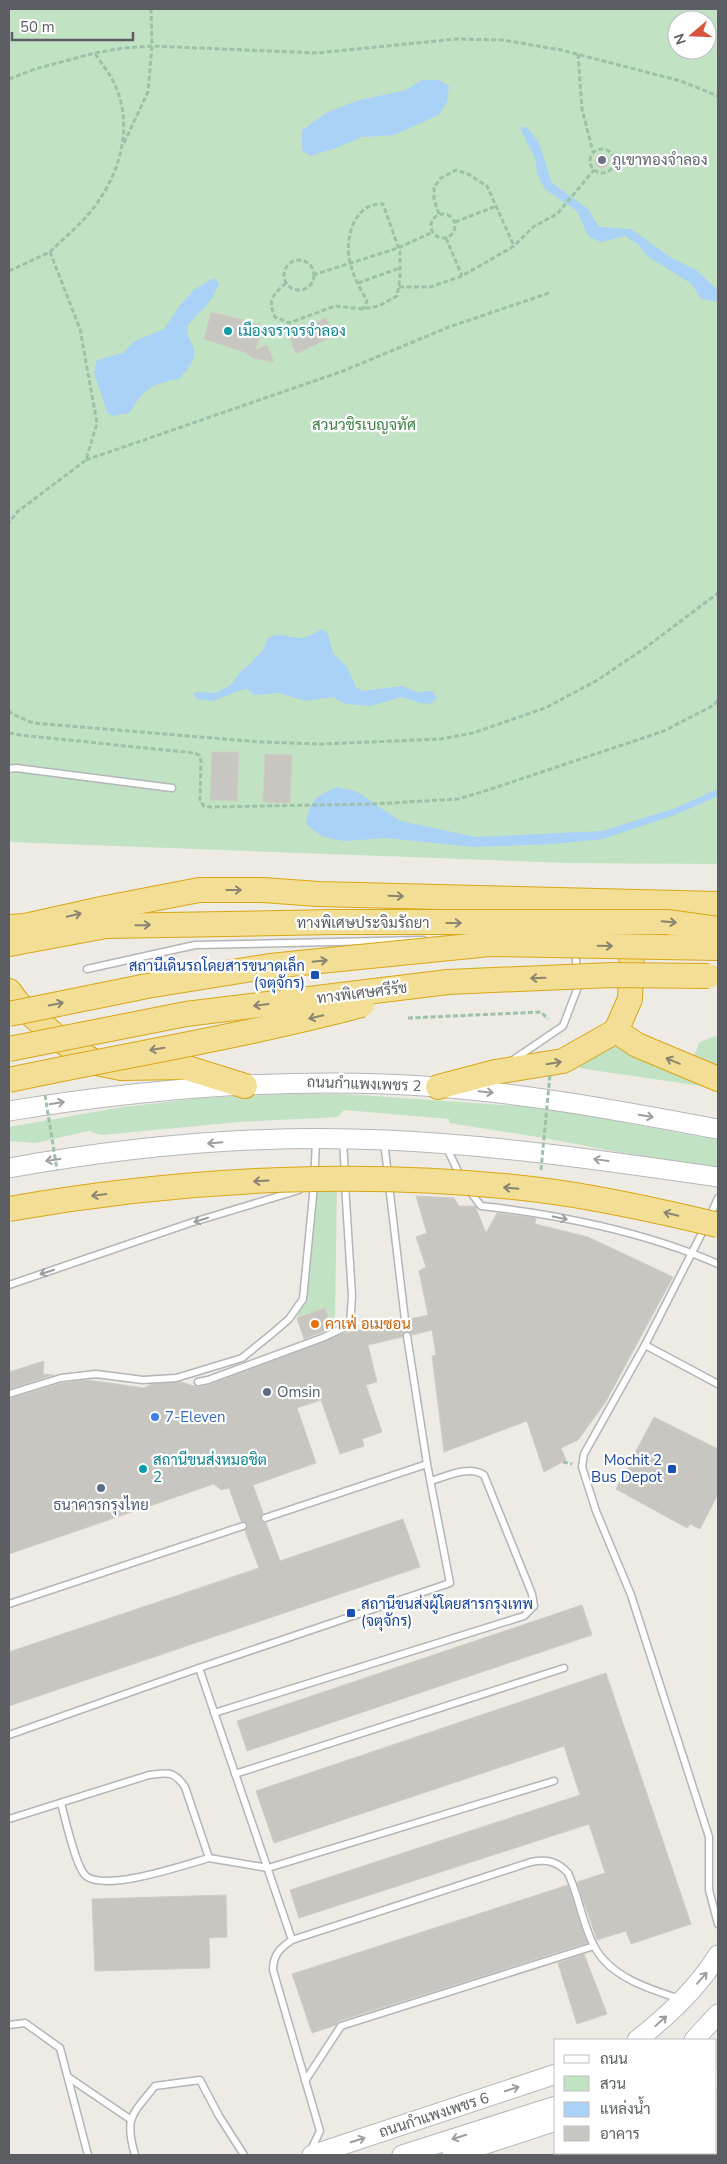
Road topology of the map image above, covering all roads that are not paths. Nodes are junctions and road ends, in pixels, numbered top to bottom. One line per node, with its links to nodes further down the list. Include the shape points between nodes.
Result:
1 (9, 768): 2 (lane)
2 (172, 788)
3 (626, 903): 4 (highway); 5 (highway); 18 (highway, via 634,925 630,1000)
4 (718, 904)
5 (578, 909): 6 (highway, one-way to 5, via 199,890 263,890); 8 (lane)
6 (9, 927)
7 (718, 929): 11 (highway, ทางพิเศษประจิมรัถยา, one-way to 7, bridge, via 116,926 667,922)
8 (574, 933)
9 (430, 940): 13 (lane, via 195,945)
10 (449, 940): 20 (lane, via 574,942 578,987 563,1026)
11 (9, 944)
12 (718, 948): 17 (highway, one-way to 12, bridge, via 147,986 270,966 490,944)
13 (87, 969)
14 (718, 976): 15 (highway, ทางพิเศษศรีรัช, one-way to 15, bridge, via 612,975)
15 (448, 982): 19 (highway, ทางพิเศษศรีรัช, one-way to 19, bridge, via 186,1014); 22 (highway, one-way to 22, bridge, via 251,1032)
16 (9, 992): 23 (highway, via 60,1040 96,1064 121,1068 184,1067)
17 (9, 1014)
18 (616, 1031): 20 (highway, one-way to 18, via 563,1061); 21 (highway, one-way to 18, via 636,1045)
19 (9, 1049)
20 (495, 1072): 24 (highway)
21 (718, 1079)
22 (9, 1080)
23 (245, 1086): 24 (main road, ถนนกำแพงเพชร 2, via 303,1082); 25 (main road, ถนนกำแพงเพชร 2, one-way to 23, via 124,1095)
24 (438, 1087): 26 (main road, ถนนกำแพงเพชร 2, one-way to 26, via 559,1100)
25 (9, 1111)
26 (718, 1129)
27 (316, 1139): 28 (main road); 31 (main road, one-way to 31, via 153,1148); 33 (lane)
28 (343, 1139): 29 (main road); 43 (lane, via 352,1296 350,1325)
29 (384, 1140): 30 (main road); 40 (lane)
30 (444, 1143): 32 (main road, one-way to 30); 37 (lane, one-way to 37, via 465,1185 481,1206 584,1223)
31 (9, 1168)
32 (718, 1177)
33 (314, 1185): 39 (lane, one-way to 39); 45 (lane, via 303,1299 289,1319 242,1358 176,1378 143,1380 96,1374 61,1378)
34 (718, 1198): 37 (lane)
35 (9, 1208): 36 (highway, one-way to 35, bridge, via 555,1192 368,1180 218,1183)
36 (718, 1225)
37 (693, 1253): 38 (lane); 42 (lane)
38 (718, 1264)
39 (9, 1284)
40 (404, 1320)
41 (407, 1336): 46 (lane)
42 (645, 1345): 44 (lane); 61 (lane, via 584,1454 582,1467 596,1511 631,1595 709,1837 709,1890)
43 (198, 1382)
44 (718, 1384)
45 (9, 1394)
46 (427, 1464): 47 (lane); 48 (lane)
47 (431, 1481): 51 (lane, via 450,1583); 53 (lane, via 466,1471 478,1471 484,1475 532,1594 534,1606 530,1612)
48 (265, 1518)
49 (243, 1526): 50 (lane)
50 (9, 1604)
51 (199, 1668): 53 (lane); 54 (lane)
52 (564, 1668): 55 (lane)
53 (214, 1713): 55 (lane)
54 (9, 1735)
55 (235, 1774): 60 (lane)
56 (554, 1781): 60 (lane)
57 (61, 1804): 58 (lane); 59 (lane, via 84,1875 97,1882 117,1882); 59 (lane, via 149,1774 169,1772 177,1776 185,1787)
58 (9, 1819)
59 (209, 1858): 60 (lane)
60 (268, 1868): 62 (lane)
61 (718, 1924)
62 (292, 1940): 63 (lane, via 541,1860 552,1861 568,1873); 72 (lane, via 277,1952 273,1970)
63 (594, 1946): 65 (lane, via 622,1975 641,1986); 72 (lane, via 341,2026)
64 (718, 1955): 65 (main road, one-way to 64)
65 (683, 2000): 68 (main road, one-way to 65)
66 (718, 2014): 69 (main road)
67 (9, 2026): 71 (lane, via 25,2023 60,2048)
68 (638, 2039)
69 (695, 2039)
70 (554, 2075): 79 (main road, ถนนกำแพงเพชร 6, one-way to 70)
71 (68, 2077): 74 (lane); 76 (lane)
72 (305, 2081): 79 (lane, via 320,2131)
73 (554, 2107): 80 (main road, ถนนกำแพงเพชร 6, one-way to 80)
74 (130, 2119): 77 (lane, via 129,2135); 78 (lane, via 155,2086 200,2080)
75 (550, 2123): 81 (main road)
76 (88, 2155)
77 (135, 2155)
78 (244, 2155)
79 (310, 2155)
80 (402, 2155)
81 (452, 2155)

